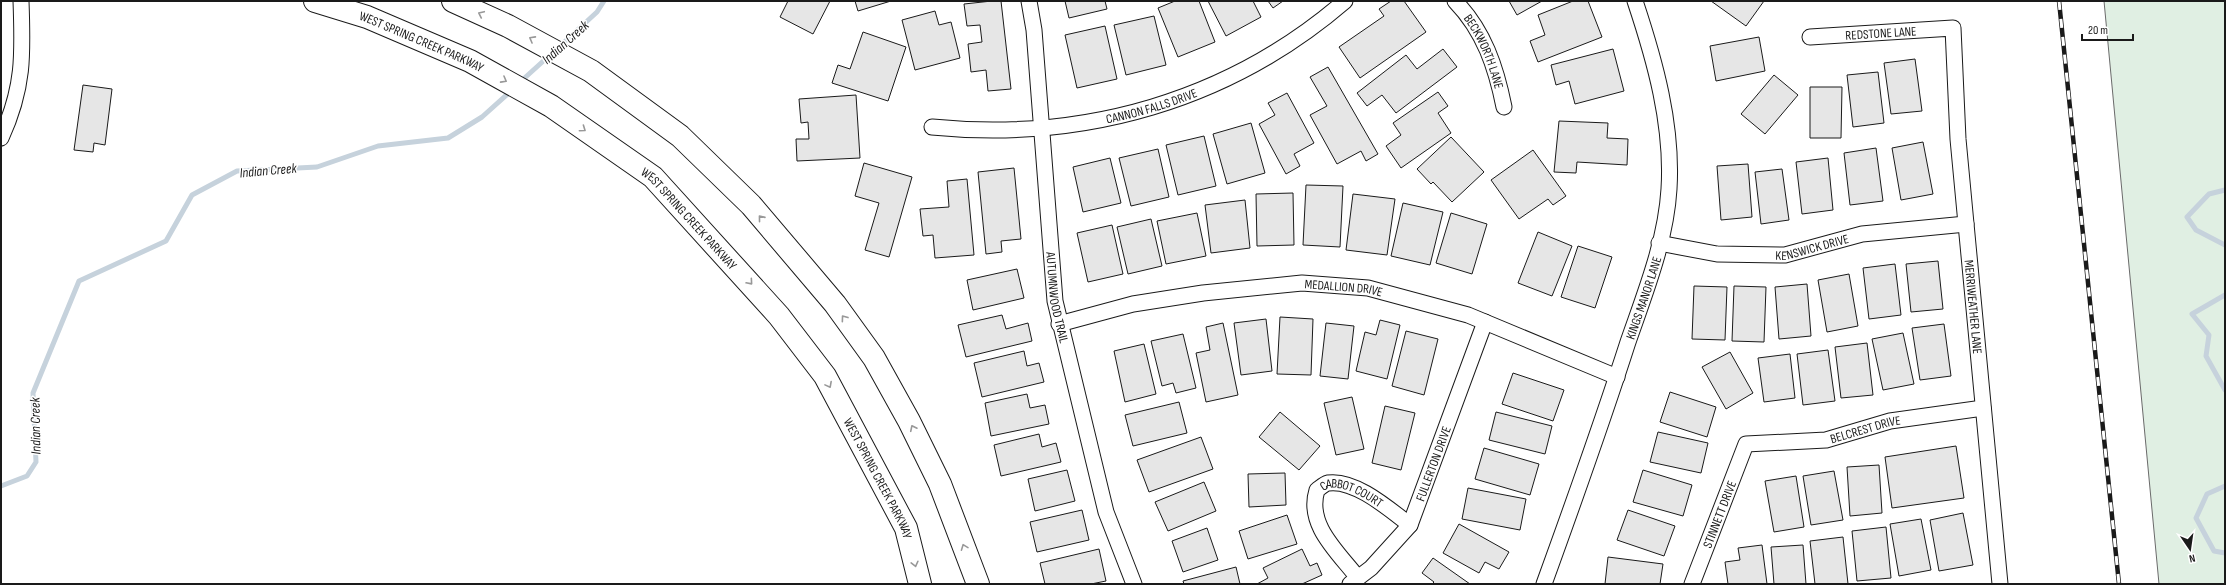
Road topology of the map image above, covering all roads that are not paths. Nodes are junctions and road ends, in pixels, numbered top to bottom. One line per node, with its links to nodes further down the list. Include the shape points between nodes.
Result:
1 (21, 1): 13 (street, via 23,52 20,84 12,113)
2 (315, 1): 23 (main road, WEST SPRING CREEK PARKWAY, one-way to 23, via 367,17 470,61 551,106 653,177 738,269 804,347 825,376 906,528)
3 (453, 1): 24 (main road, one-way to 3, via 940,484 874,358 835,304 751,205 680,136 591,71 508,26)
4 (1029, 1): 12 (street, AUTUMNWOOD TRAIL, via 1034,30)
5 (1345, 1): 12 (street, CANNON FALLS DRIVE, via 1277,51 1196,93 1127,116)
6 (1455, 1): 10 (street, BECKWORTH LANE, via 1471,20 1487,46 1498,77)
7 (1635, 1): 15 (street, KINGS MANOR LANE, via 1658,78 1668,152 1669,190)
8 (1953, 28): 9 (street, REDSTONE LANE); 14 (street, MERRIWEATHER LANE, via 1958,139)
9 (1810, 37)
10 (1504, 107)
11 (932, 127): 12 (street, CANNON FALLS DRIVE)
12 (1041, 128): 17 (street, AUTUMNWOOD TRAIL, via 1052,280)
13 (1, 138)
14 (1966, 224): 15 (street, KENSWICK DRIVE, via 1862,234 1785,255 1717,254); 19 (street, MERRIWEATHER LANE)
15 (1659, 243): 18 (street, KINGS MANOR LANE, via 1653,269)
16 (1485, 322): 17 (street, MEDALLION DRIVE, via 1368,288 1302,283 1203,293 1133,304); 18 (street, MEDALLION DRIVE); 21 (street, FULLERTON DRIVE)
17 (1059, 324): 25 (street, AUTUMNWOOD TRAIL, via 1106,512)
18 (1617, 377): 26 (street, KINGS MANOR LANE)
19 (1983, 408): 20 (street, BELCREST DRIVE, via 1890,421 1826,440); 28 (street, MERRIWEATHER LANE)
20 (1746, 444): 27 (street, STINNETT DRIVE)
21 (1410, 525): 22 (street, FULLERTON DRIVE, via 1371,568); 22 (street, CABBOT COURT, via 1371,495 1339,484 1326,483 1317,490 1313,508 1316,521)
22 (1354, 581)
23 (920, 584)
24 (978, 584)
25 (1134, 584)
26 (1544, 584)
27 (1692, 584)
28 (2000, 584)

